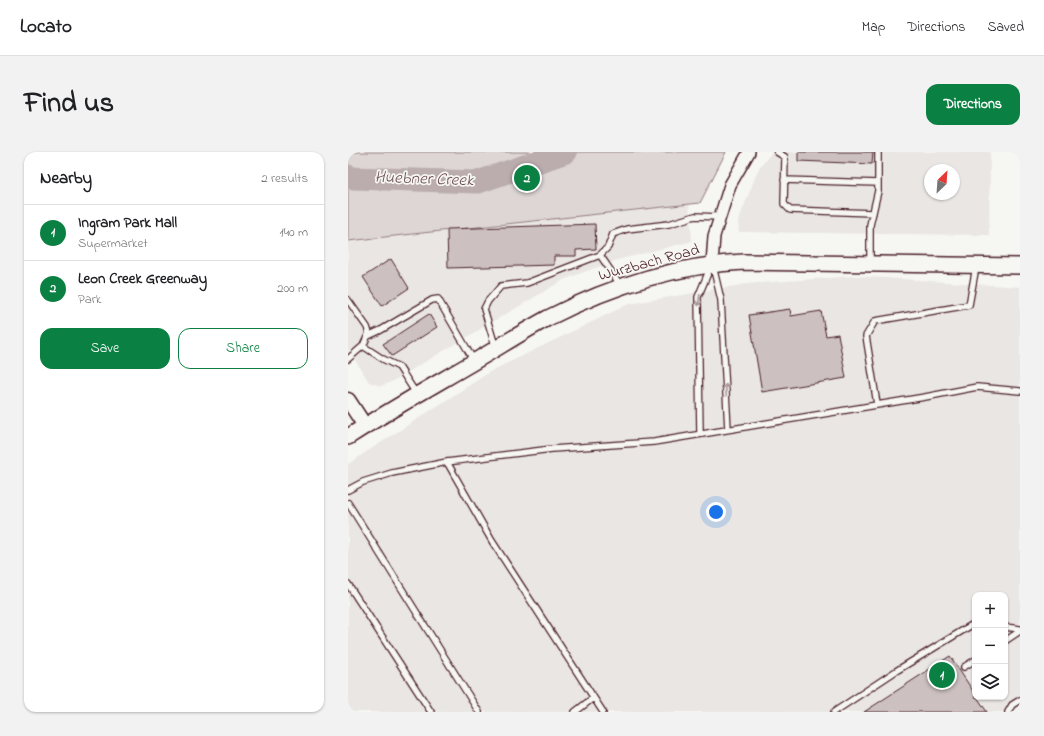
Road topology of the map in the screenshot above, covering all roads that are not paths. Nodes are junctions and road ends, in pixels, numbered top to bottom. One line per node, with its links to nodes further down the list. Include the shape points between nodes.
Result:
1 (749, 152): 8 (street, via 730,185)
2 (777, 152): 4 (lane)
3 (878, 152): 6 (lane)
4 (787, 154): 5 (lane)
5 (784, 180): 6 (lane); 7 (lane, via 784,204 790,210)
6 (878, 183): 7 (lane)
7 (873, 213): 10 (lane, via 870,225)
8 (720, 217): 9 (lane, via 695,216 669,224 627,229 613,234 608,247); 11 (street, via 714,236)
9 (600, 255): 14 (lane); 17 (lane, via 527,283 501,286 484,309)
10 (870, 263): 11 (main road, Wurzbach Road); 12 (main road, Wurzbach Road)
11 (712, 264): 14 (main road, Wurzbach Road); 26 (lane, one-way to 11, via 721,300); 27 (lane, one-way to 27, via 698,297)
12 (977, 265): 13 (main road, Wurzbach Road); 24 (lane, via 969,305 875,321 866,336)
13 (1020, 266)
14 (621, 286): 20 (main road, Wurzbach Road, via 548,319)
15 (348, 300): 16 (lane, via 367,328)
16 (368, 336): 18 (lane); 20 (lane, via 432,300 438,300)
17 (494, 342)
18 (363, 346): 19 (lane); 22 (lane, via 399,367)
19 (348, 359)
20 (474, 362): 22 (main road, Wurzbach Road)
21 (1020, 390): 24 (lane, via 977,387)
22 (417, 395): 25 (main road, Wurzbach Road)
23 (348, 400): 25 (street)
24 (877, 404): 26 (lane)
25 (365, 426): 28 (main road, Wurzbach Road)
26 (728, 429): 27 (lane)
27 (700, 434): 29 (lane, via 654,442 552,449)
28 (348, 437)
29 (447, 462): 30 (lane, via 392,473 363,482); 39 (lane, via 492,541)
30 (348, 490)
31 (348, 503): 42 (lane)
32 (348, 584): 41 (lane)
33 (972, 626): 45 (lane)
34 (1008, 628): 35 (lane)
35 (1020, 630): 36 (lane)
36 (1008, 639)
37 (972, 662): 38 (lane)
38 (964, 667)
39 (593, 698): 43 (lane); 44 (lane)
40 (1020, 700): 46 (lane, via 1012,704)
41 (431, 712)
42 (479, 712)
43 (574, 712)
44 (603, 712)
45 (834, 712)
46 (1008, 712)

